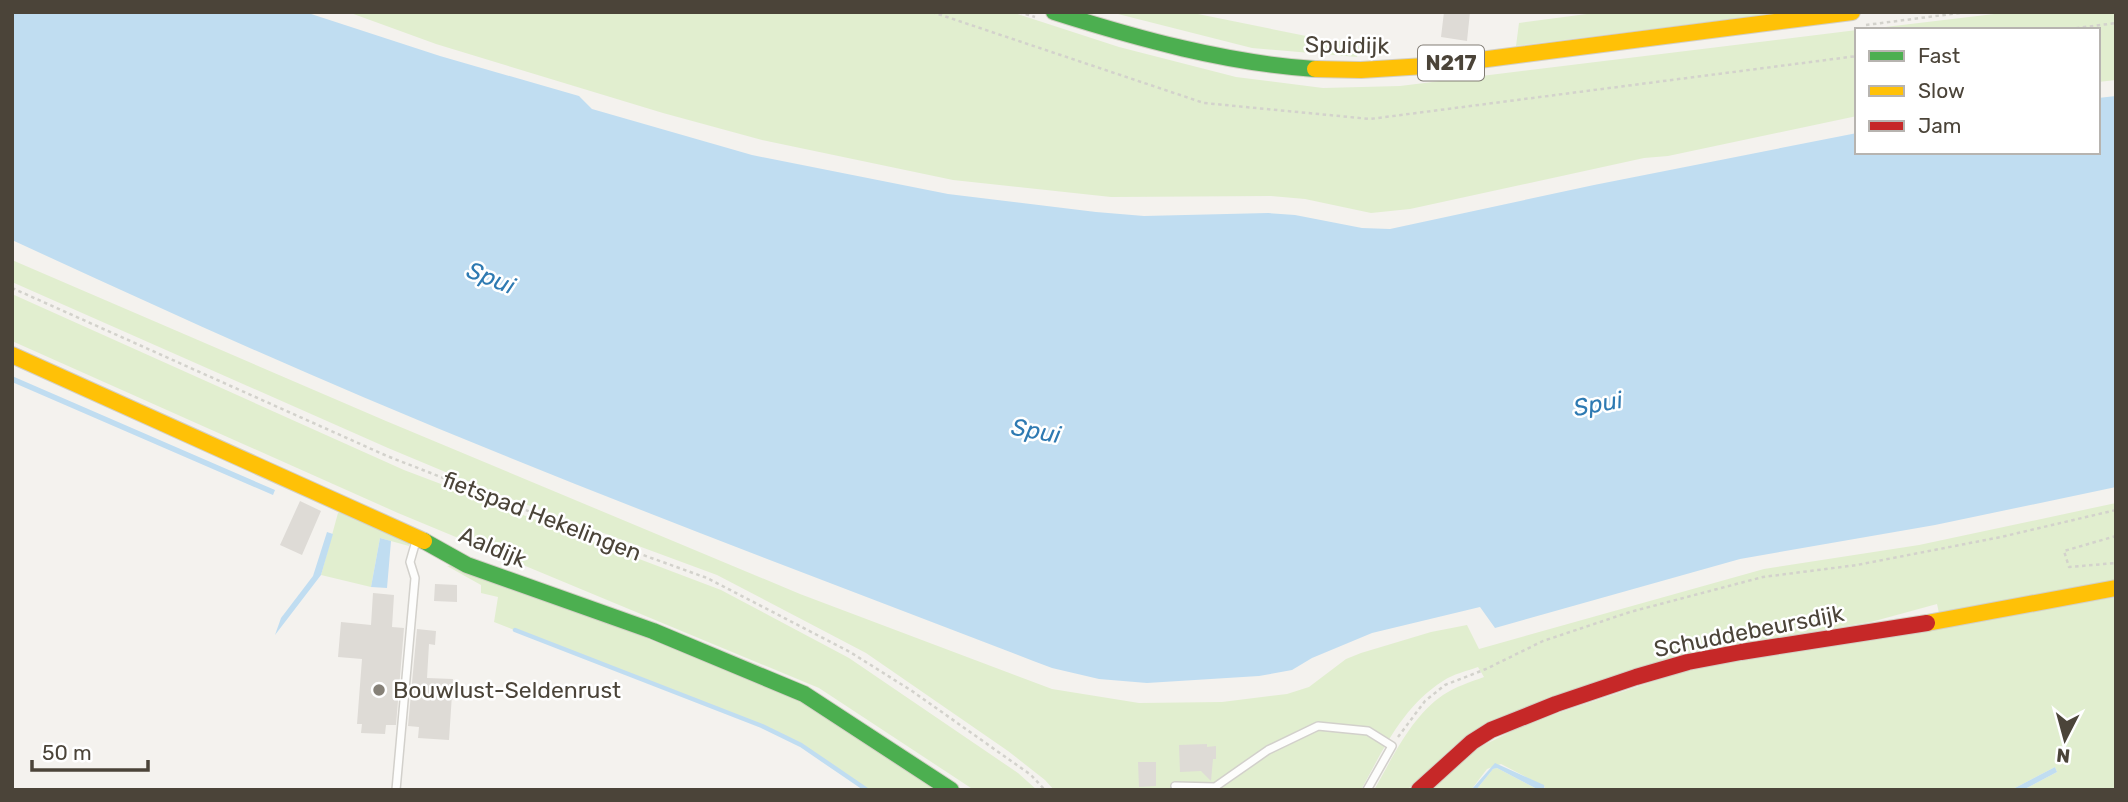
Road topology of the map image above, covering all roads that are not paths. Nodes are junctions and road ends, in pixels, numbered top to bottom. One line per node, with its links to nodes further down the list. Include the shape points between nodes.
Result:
1 (1054, 12): 2 (street, Spuidijk / N217, via 1209,55 1354,71 1448,64)
2 (1852, 12)
3 (12, 355): 4 (street, Aaldijk)
4 (417, 537): 7 (lane, via 410,562 415,578); 8 (street, Aaldijk, via 467,565 653,631 804,694)
5 (2116, 588): 11 (street, Schuddebeursdijk, via 1741,652 1636,677 1491,730)
6 (1215, 788): 9 (lane, via 1175,786); 10 (lane, via 1268,750 1318,726 1368,731 1392,746)
7 (397, 790)
8 (951, 790)
9 (1176, 790)
10 (1367, 790)
11 (1419, 790)

